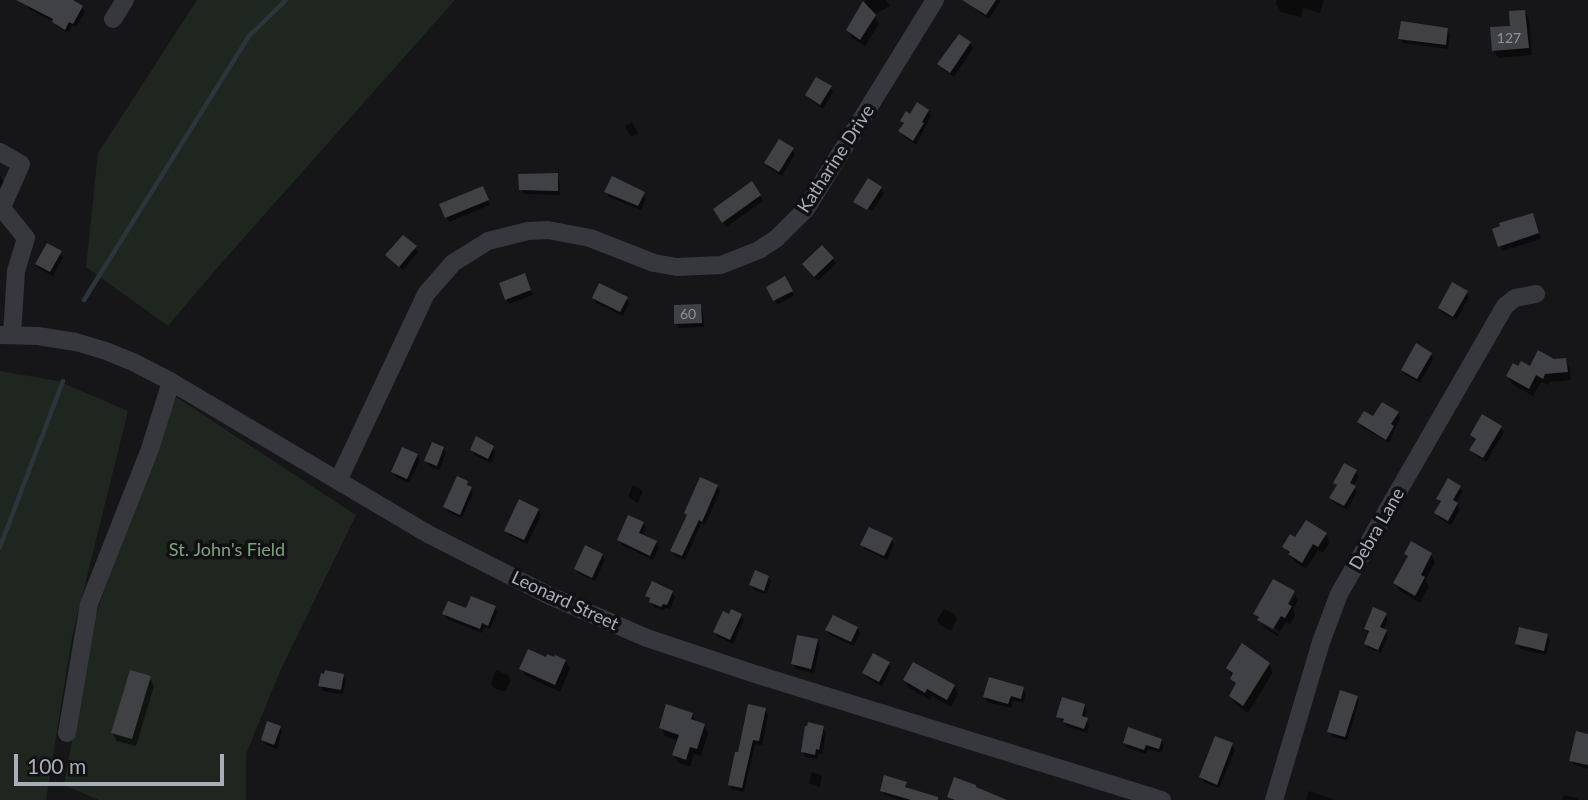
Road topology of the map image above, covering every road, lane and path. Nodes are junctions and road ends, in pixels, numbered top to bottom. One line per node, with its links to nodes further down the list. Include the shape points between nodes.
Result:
1 (124, 0): 3 (street)
2 (935, 0): 9 (street, Katharine Drive, via 806,209 785,232 759,250 721,265 677,267 590,238 548,230 488,241 453,263 426,294)
3 (113, 19)
4 (0, 152): 5 (street, via 21,164)
5 (1, 206): 7 (street, via 26,238)
6 (1536, 294): 12 (street, Debra Lane, via 1515,298 1505,306 1339,594)
7 (6, 335): 8 (street, Leonard Street, via 92,346)
8 (171, 382): 9 (street, Leonard Street); 10 (street, via 150,449 89,604)
9 (338, 481): 11 (street, Leonard Street, via 488,565 647,638)
10 (67, 733)
11 (1162, 800)
12 (1274, 800)

